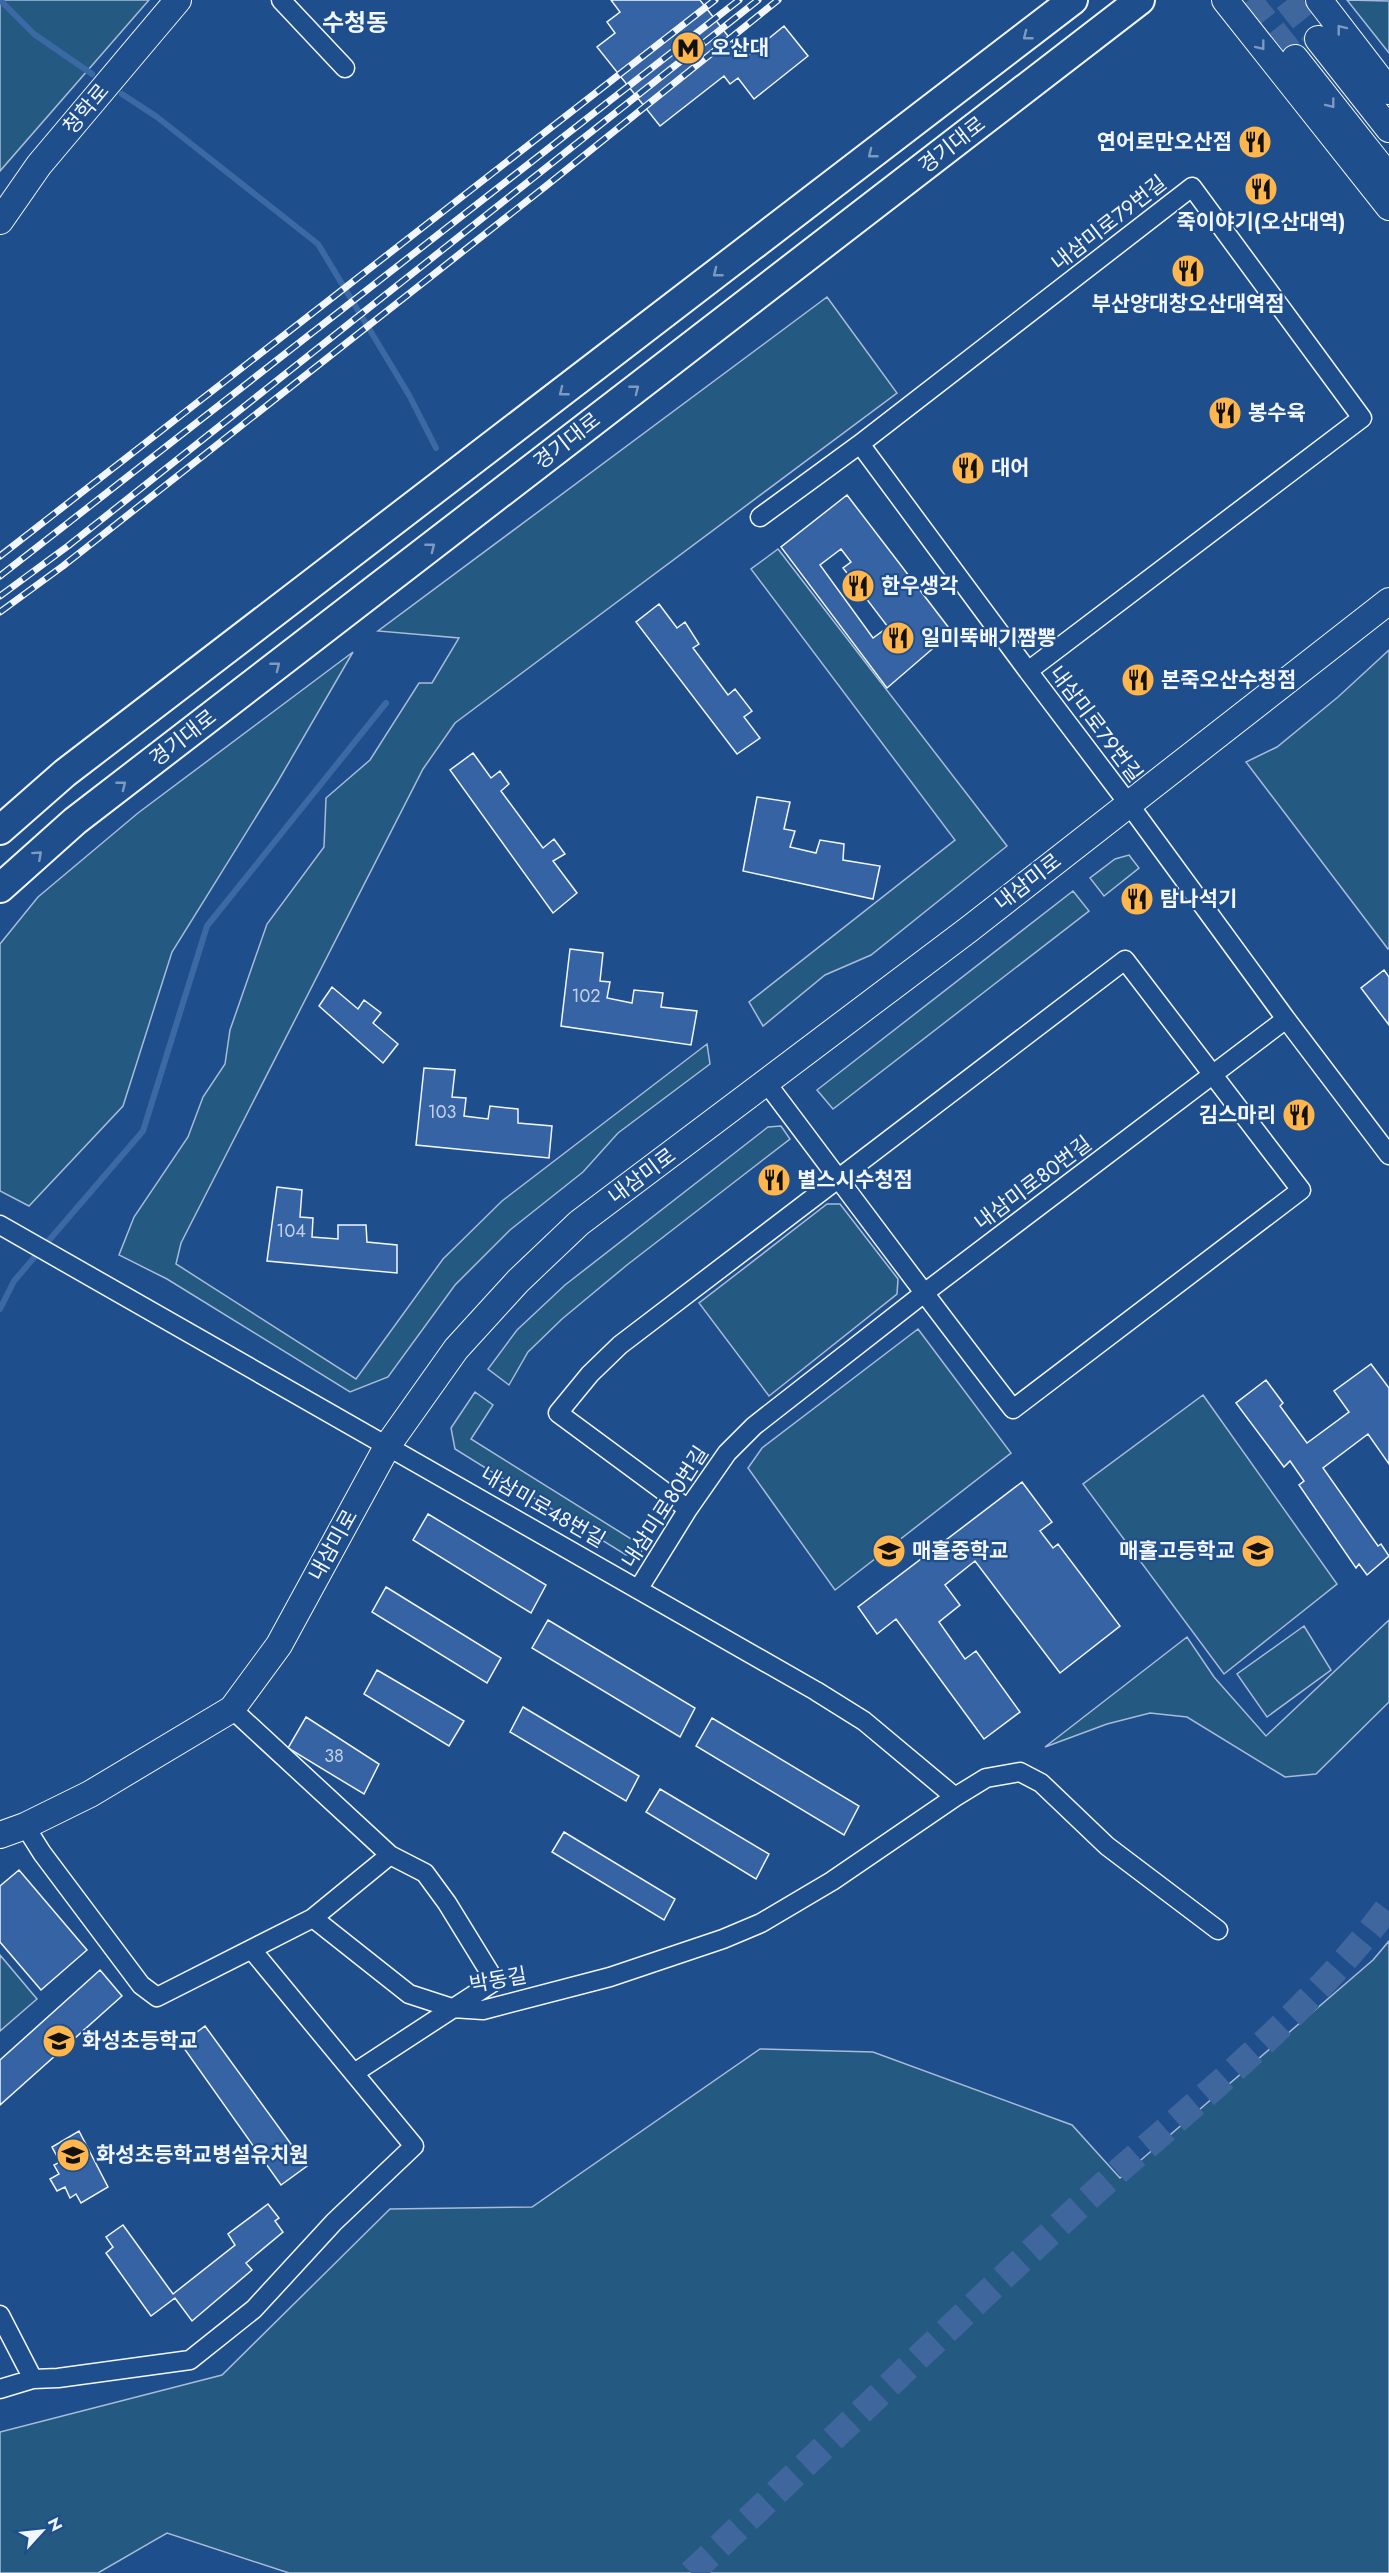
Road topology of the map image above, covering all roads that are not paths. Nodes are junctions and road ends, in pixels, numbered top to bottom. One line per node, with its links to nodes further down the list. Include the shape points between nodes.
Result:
1 (178, 0): 14 (street, 청학로, via 39,165)
2 (281, 0): 9 (street)
3 (1073, 0): 20 (main road, 경기대로, one-way to 20, via 65,773)
4 (1140, 0): 21 (main road, 경기대로, one-way to 4, via 75,821)
5 (1225, 0): 13 (street, one-way to 13)
6 (1319, 0): 10 (street, one-way to 6)
7 (1318, 39): 11 (street)
8 (1295, 58): 12 (street, one-way to 12)
9 (345, 68)
10 (1389, 91)
11 (1389, 129)
12 (1389, 177)
13 (1389, 207)
14 (0, 222)
15 (860, 444): 16 (street); 18 (street, 내삼미로79번길); 18 (street, 내삼미로79번길, via 1192,187 1362,418)
16 (760, 517)
17 (1389, 601): 19 (street, 내삼미로)
18 (1028, 671): 19 (street, 내삼미로79번길)
19 (1128, 803): 22 (street); 24 (street, 내삼미로, via 968,930)
20 (0, 830)
21 (0, 888)
22 (1286, 1019): 23 (street, 내삼미로80번길); 25 (street)
23 (1213, 1075): 26 (street, via 1125,960); 28 (street, 내삼미로80번길); 28 (street, via 1301,1190 1013,1409)
24 (765, 1081): 26 (street); 29 (street, 내삼미로, via 579,1223 518,1281 456,1349)
25 (1389, 1155)
26 (838, 1178): 28 (street); 30 (street, via 620,1345 558,1413)
27 (5, 1228): 29 (street, 내삼미로48번길)
28 (923, 1294): 30 (street, 내삼미로80번길, via 754,1426 727,1453)
29 (388, 1444): 31 (street, 내삼미로48번길); 32 (street, 내삼미로, via 279,1645)
30 (688, 1509): 31 (street, 내삼미로80번길)
31 (639, 1588): 33 (street, 내삼미로48번길, via 864,1721)
32 (232, 1709): 34 (street, 내삼미로, via 90,1794); 36 (street)
33 (955, 1797): 38 (street, 박동길, via 986,1778 1020,1772 1041,1783 1107,1846); 40 (street, 박동길, via 832,1881 742,1931 610,1977 483,2010)
34 (25, 1826): 35 (street, 내삼미로); 39 (street, via 141,1985 157,1997)
35 (0, 1835)
36 (390, 1855): 37 (street); 40 (street, via 425,1873 495,1981)
37 (313, 1917): 39 (street); 40 (street, 박동길, via 409,1994)
38 (1218, 1930)
39 (252, 1950): 41 (street)
40 (452, 2008): 41 (street)
41 (354, 2073): 43 (street, via 414,2146 334,2222 254,2309 190,2360)
42 (0, 2315): 43 (street)
43 (33, 2379): 44 (street)
44 (0, 2389)

